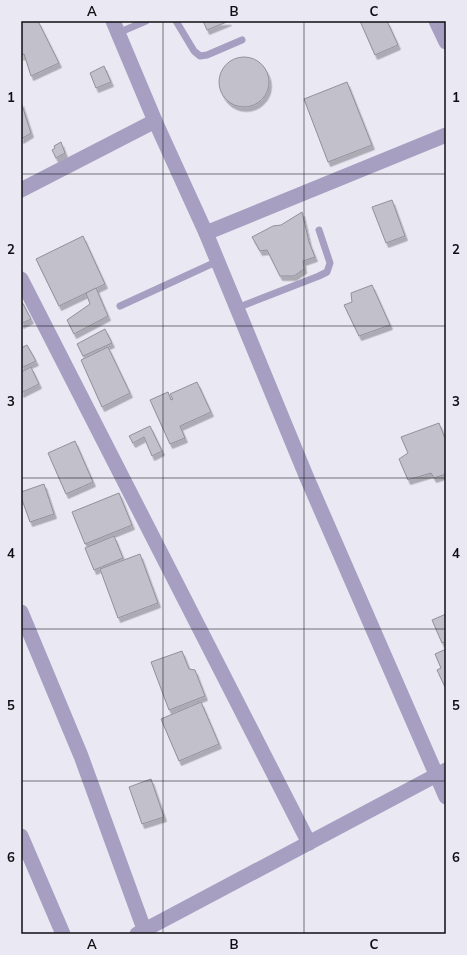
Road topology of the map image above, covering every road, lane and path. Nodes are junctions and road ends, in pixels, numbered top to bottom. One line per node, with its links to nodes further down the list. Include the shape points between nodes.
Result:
1 (146, 21): 4 (lane)
2 (176, 21): 5 (lane, via 194,51 200,56)
3 (436, 21): 6 (street)
4 (115, 27): 7 (street)
5 (242, 40)
6 (446, 42)
7 (155, 121): 9 (street); 11 (street)
8 (446, 135): 11 (street)
9 (21, 190)
10 (319, 230): 15 (lane, via 330,263 327,272)
11 (206, 233): 12 (street)
12 (218, 261): 14 (lane); 15 (street)
13 (21, 279): 20 (street)
14 (120, 306)
15 (237, 308): 17 (street, via 307,478)
16 (21, 612): 21 (street, via 81,756)
17 (441, 773): 18 (street); 20 (street)
18 (446, 797)
19 (21, 836): 22 (street)
20 (309, 843): 21 (street)
21 (141, 932)
22 (64, 934)

